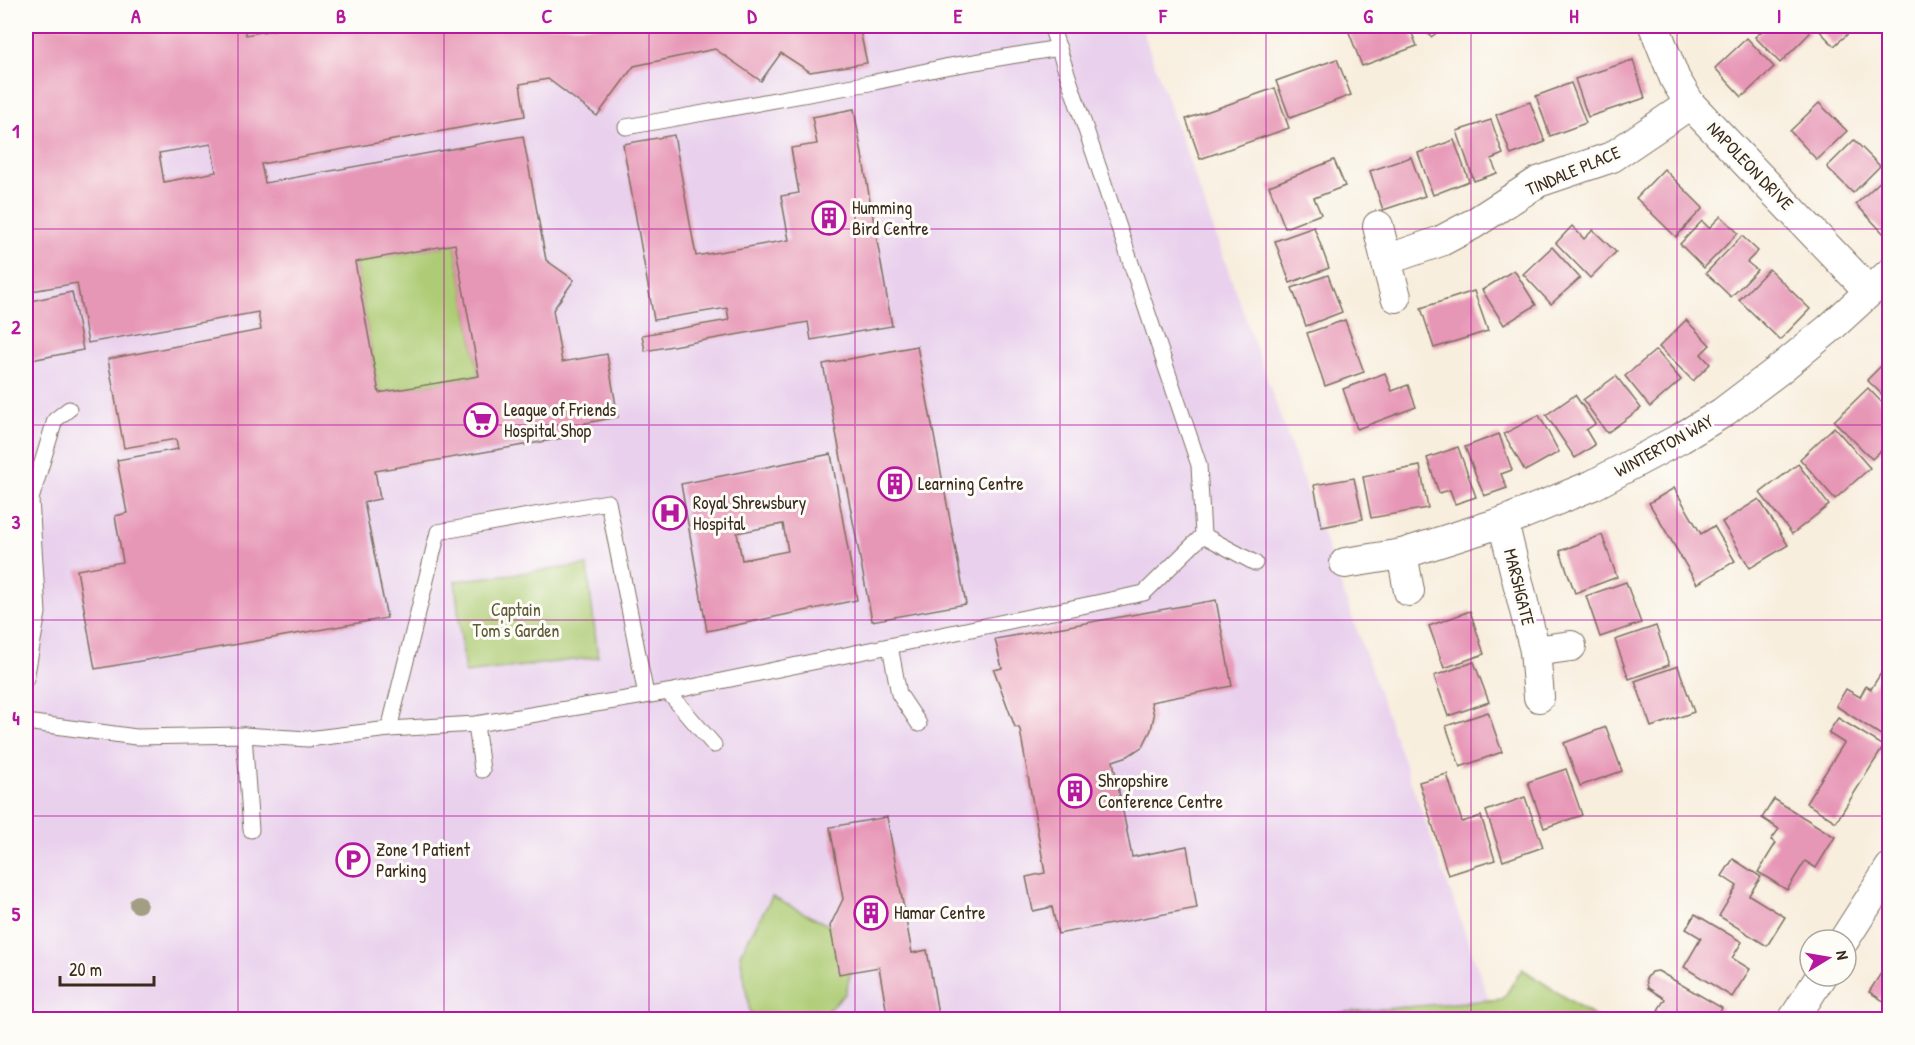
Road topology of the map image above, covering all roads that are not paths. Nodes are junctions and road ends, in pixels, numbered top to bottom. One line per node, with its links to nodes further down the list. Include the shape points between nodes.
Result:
1 (1051, 26): 3 (lane)
2 (1654, 26): 4 (street, NAPOLEON DRIVE, via 1675,79)
3 (1059, 48): 5 (lane); 12 (lane, via 1199,465)
4 (1690, 104): 7 (street, TINDALE PLACE, via 1612,157 1538,182 1465,229); 8 (street, NAPOLEON DRIVE)
5 (626, 127)
6 (1378, 226): 7 (street)
7 (1386, 260): 9 (street)
8 (1879, 282): 11 (street, WINTERTON WAY, via 1830,328 1722,413 1593,485)
9 (1396, 297)
10 (69, 409): 20 (lane, via 55,420 31,499 38,613)
11 (1503, 522): 13 (street, WINTERTON WAY); 19 (street, MARSHGATE)
12 (1203, 535): 15 (lane); 17 (lane, via 1144,593)
13 (1402, 554): 14 (street, WINTERTON WAY); 16 (street)
14 (1345, 562)
15 (1255, 563)
16 (1409, 591)
17 (890, 646): 21 (lane); 26 (lane, via 899,694)
18 (1571, 646): 19 (street)
19 (1535, 651): 23 (street, MARSHGATE)
20 (26, 679)
21 (668, 692): 22 (lane); 29 (lane)
22 (646, 695): 25 (lane); 27 (lane, via 608,502 438,532)
23 (1539, 697)
24 (26, 722): 28 (lane, via 136,737)
25 (476, 724): 27 (lane); 30 (lane)
26 (919, 724)
27 (390, 729): 28 (lane, via 308,739)
28 (244, 735): 31 (lane)
29 (714, 745)
30 (482, 770)
31 (251, 830)
32 (1890, 868): 33 (street)
33 (1852, 928)
34 (1814, 988): 35 (street)
35 (1794, 1020)

